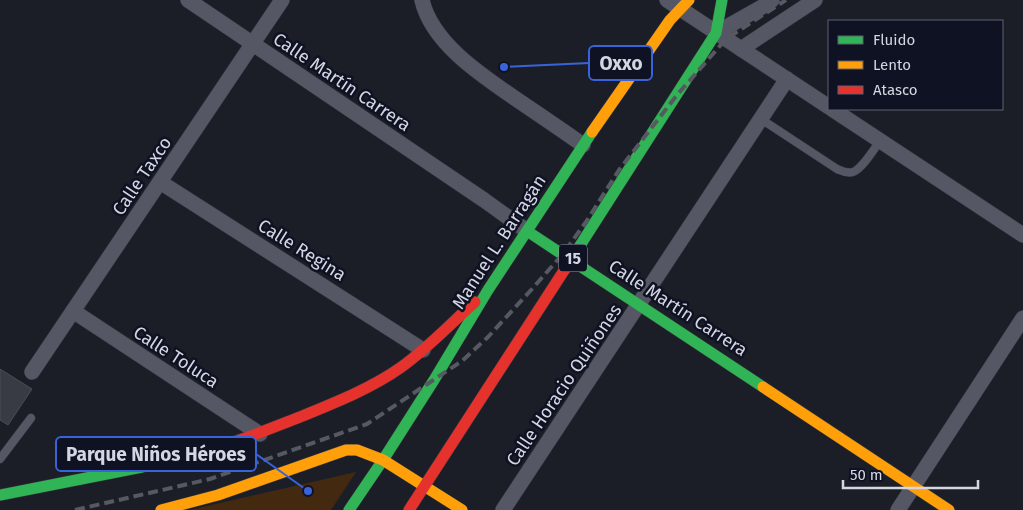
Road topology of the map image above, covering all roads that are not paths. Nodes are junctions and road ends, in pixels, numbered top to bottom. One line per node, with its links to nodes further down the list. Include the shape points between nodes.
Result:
1 (188, 0): 9 (street, Calle Martín Carrera)
2 (282, 0): 9 (street, Calle Taxco)
3 (422, 0): 16 (street, via 433,28 477,72)
4 (722, 0): 8 (main road, 15)
5 (772, 0): 8 (street)
6 (815, 0): 10 (street)
7 (679, 3): 8 (street); 16 (main road, Manuel L. Barragán)
8 (716, 33): 10 (street); 20 (main road, 15)
9 (253, 44): 17 (street, Calle Taxco); 18 (street, Calle Martín Carrera)
10 (742, 50): 11 (street)
11 (787, 79): 12 (street); 14 (street, Calle Horacio Quiñones)
12 (828, 106)
13 (834, 110): 15 (street)
14 (761, 119): 15 (lane, via 844,172 851,173 860,167); 22 (street, Calle Horacio Quiñones)
15 (880, 140): 19 (street)
16 (583, 145): 18 (main road, Manuel L. Barragán)
17 (160, 182): 23 (street, Calle Taxco); 25 (street, Calle Regina)
18 (527, 231): 20 (main road, Calle Martín Carrera); 21 (main road, Manuel L. Barragán)
19 (1023, 235)
20 (571, 260): 22 (main road, Calle Martín Carrera); 31 (main road, 15)
21 (488, 290): 25 (main road); 30 (main road, Manuel L. Barragán)
22 (640, 304): 32 (main road, Calle Martín Carrera); 38 (street, Calle Horacio Quiñones)
23 (73, 311): 26 (street, Calle Taxco); 28 (street, Calle Toluca)
24 (1023, 318): 32 (street)
25 (423, 350): 28 (main road, via 368,386)
26 (32, 372)
27 (31, 418): 29 (lane)
28 (260, 434): 33 (main road, via 124,471)
29 (0, 459)
30 (382, 460): 31 (main road); 34 (main road, via 357,450 346,450 218,495); 35 (main road, Manuel L. Barragán)
31 (425, 486): 36 (main road, 15); 37 (main road)
32 (914, 486): 39 (street); 40 (main road, Calle Martín Carrera)
33 (0, 495)
34 (161, 510)
35 (349, 510)
36 (409, 510)
37 (462, 510)
38 (503, 510)
39 (898, 510)
40 (949, 510)

